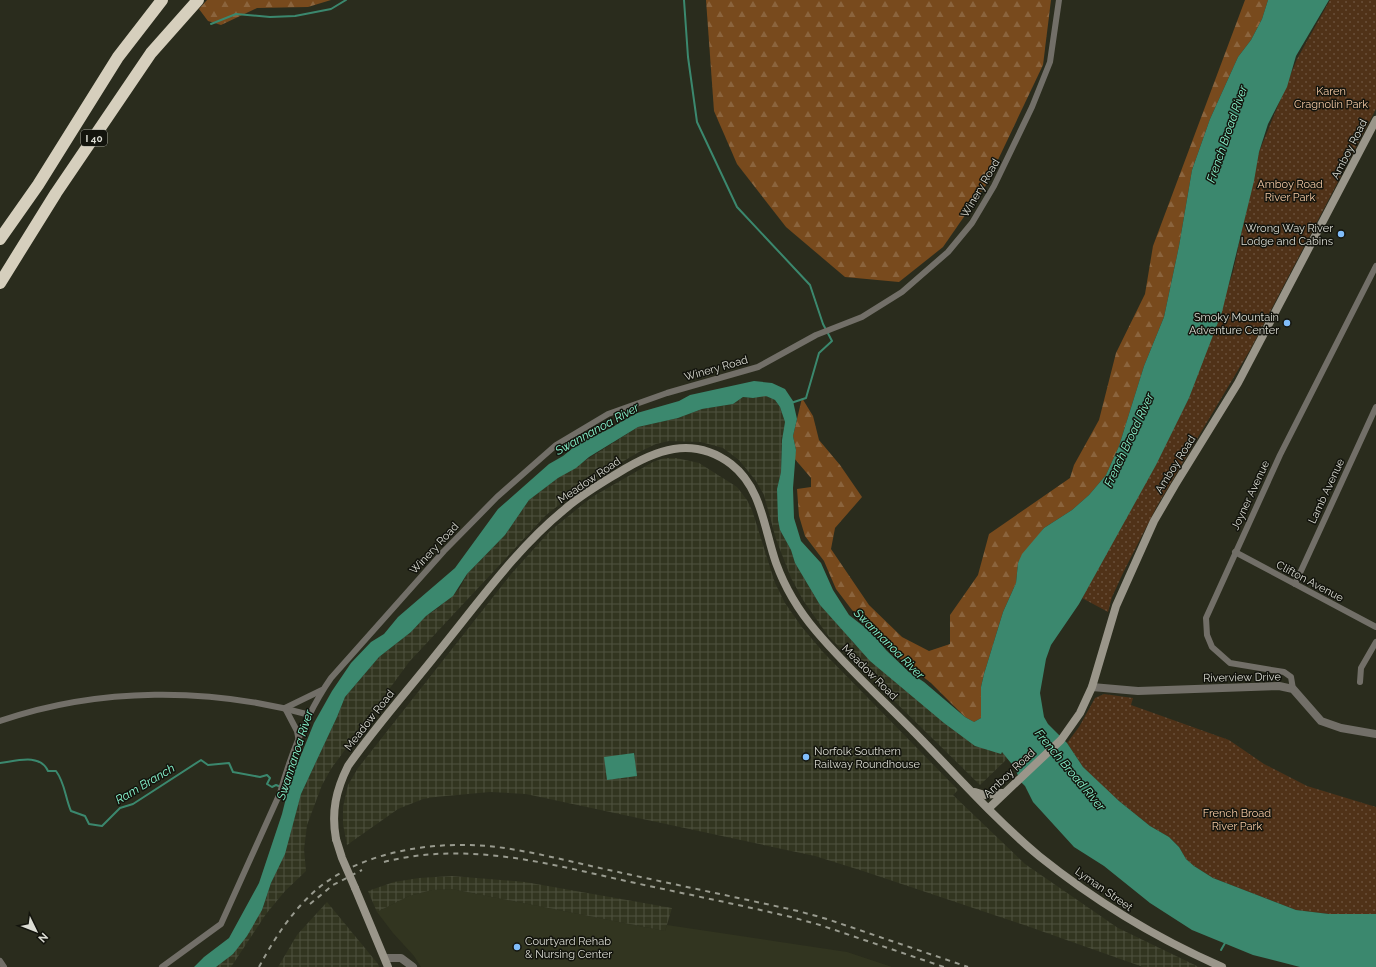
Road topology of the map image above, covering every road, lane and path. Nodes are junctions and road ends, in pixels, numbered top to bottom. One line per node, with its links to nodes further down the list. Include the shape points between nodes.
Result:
1 (162, 0): 5 (highway, I 40, via 118,57 38,185)
2 (198, 0): 7 (highway, I 40, via 151,54 56,193)
3 (1059, 0): 16 (street, Winery Road, via 1050,62 1009,158 972,223 948,252 902,292 862,317 816,336 758,367 667,393 608,414 556,446 497,497 444,551)
4 (1376, 120): 14 (main road, Amboy Road, via 1238,383 1154,521 1116,606)
5 (0, 239)
6 (1376, 266): 9 (street, Joyner Avenue, via 1280,455)
7 (0, 283)
8 (1376, 407): 10 (street, Lamb Avenue)
9 (1235, 552): 10 (street, Clifton Avenue); 15 (street, Joyner Avenue, via 1206,618 1207,635 1212,647 1230,663 1284,672 1291,677)
10 (1295, 584): 11 (street, Clifton Avenue)
11 (1376, 627)
12 (1376, 642): 13 (street, via 1361,668)
13 (1360, 682)
14 (1092, 686): 15 (street, Riverview Drive, via 1138,691 1279,686); 23 (main road, Amboy Road, via 1084,706 1061,740)
15 (1293, 689): 20 (street, Riverview Drive, via 1321,721 1341,728)
16 (322, 690): 17 (street); 18 (street, Winery Road)
17 (285, 708): 18 (street); 19 (street, via 249,700 162,694 67,704); 21 (street)
18 (310, 715): 21 (street, Winery Road)
19 (0, 721)
20 (1376, 734)
21 (299, 742): 28 (street, Winery Road, via 280,793 221,924)
22 (970, 789): 23 (main road, via 986,795); 24 (main road, Meadow Road); 25 (main road, Meadow Road, bridge, via 831,649 809,623 782,576 758,500 744,477 732,465 710,453 675,448 655,453 640,459 591,490 558,514 524,548 348,766 335,800 336,839 340,854)
23 (1005, 792): 24 (main road, Amboy Road)
24 (989, 808): 31 (main road, Lyman Street, via 1024,843 1074,883 1152,934)
25 (386, 958): 29 (main road, Meadow Road); 30 (street, via 401,958)
26 (0, 962): 27 (street)
27 (4, 967)
28 (162, 967)
29 (388, 967)
30 (413, 967)
31 (1222, 967)

